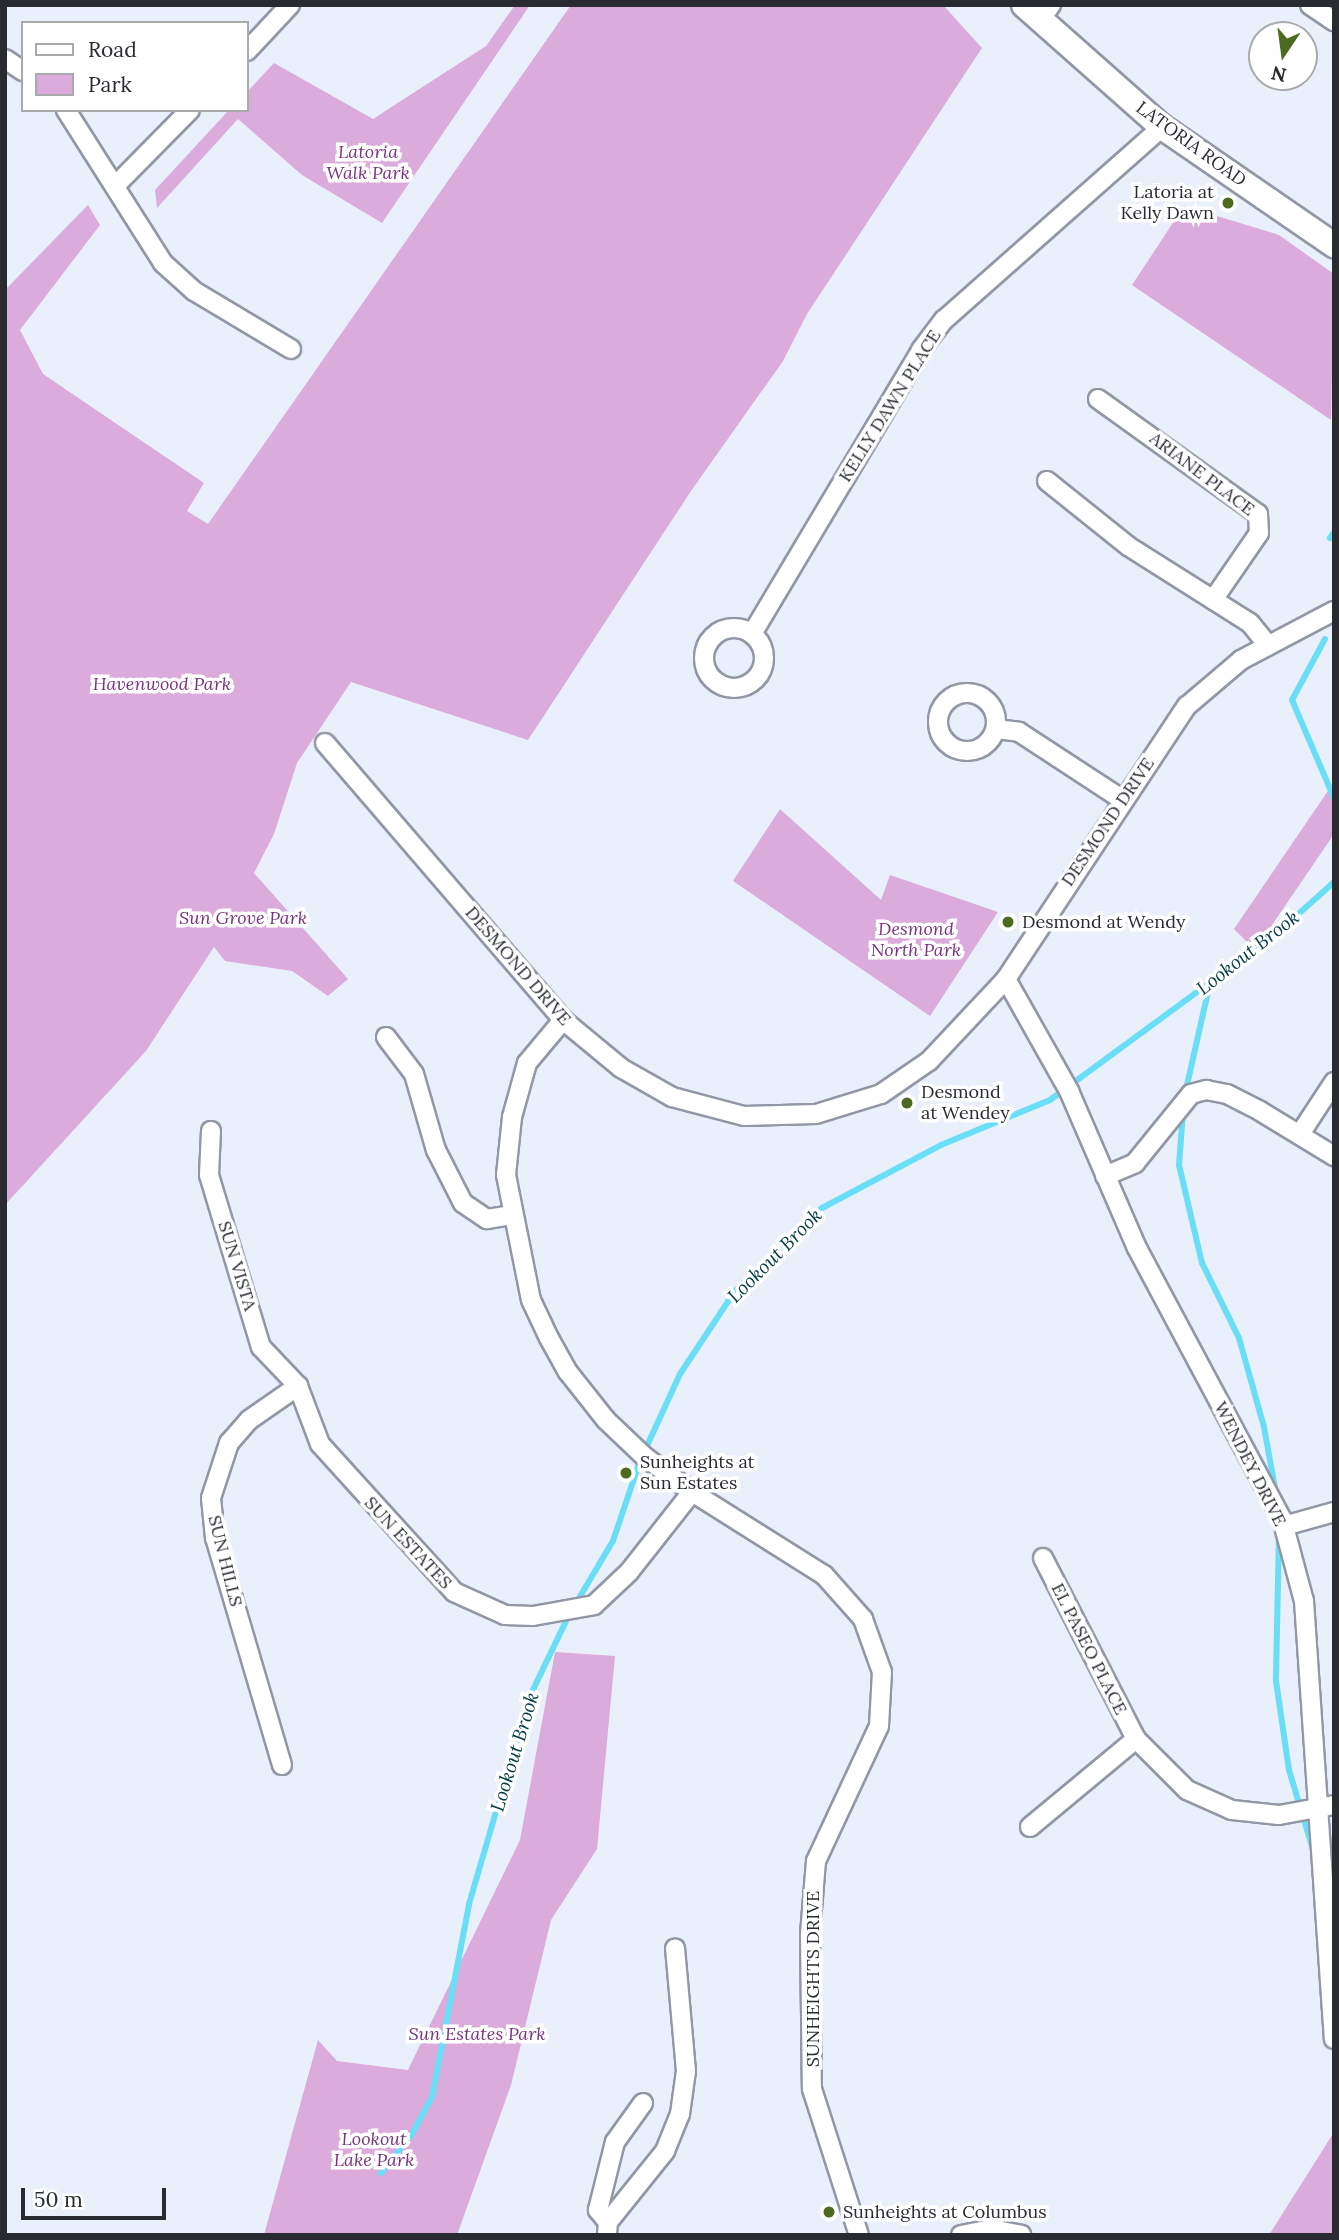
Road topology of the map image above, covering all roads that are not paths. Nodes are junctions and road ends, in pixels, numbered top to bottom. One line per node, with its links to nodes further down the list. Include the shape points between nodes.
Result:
1 (290, 5): 5 (street)
2 (1310, 5): 4 (street)
3 (1038, 10): 10 (main road, LATORIA ROAD)
4 (1334, 21)
5 (248, 50)
6 (5, 59): 7 (street)
7 (21, 70)
8 (67, 112): 11 (street)
9 (188, 112): 11 (street)
10 (1162, 127): 12 (main road, LATORIA ROAD); 18 (street, KELLY DAWN PLACE, via 944,320 921,350)
11 (116, 185): 13 (street, via 163,263 194,291)
12 (1334, 245)
13 (291, 349)
14 (1098, 399): 16 (street, ARIANE PLACE, via 1258,514 1259,533)
15 (1046, 481): 16 (street, via 1128,546)
16 (1213, 600): 19 (street, via 1250,623)
17 (1334, 611): 19 (street, DESMOND DRIVE)
18 (752, 634)
19 (1268, 645): 22 (street, DESMOND DRIVE, via 1241,660 1187,706)
20 (996, 729): 22 (street, via 1019,732)
21 (325, 743): 24 (street, DESMOND DRIVE)
22 (1123, 800): 23 (street, DESMOND DRIVE)
23 (1006, 979): 24 (street, DESMOND DRIVE, via 929,1061 881,1094 817,1114 744,1116 672,1097 621,1068); 30 (street, WENDEY DRIVE, via 1059,1072)
24 (563, 1020): 31 (street, SUNHEIGHTS DRIVE, via 527,1063 512,1117 506,1175)
25 (386, 1037): 31 (street, via 414,1074 436,1150 463,1203 487,1219)
26 (1334, 1082): 28 (street)
27 (211, 1131): 32 (street, SUN VISTA, via 209,1175 261,1346)
28 (1300, 1134): 29 (street); 30 (street, via 1227,1094 1206,1090 1191,1094 1135,1163)
29 (1334, 1156)
30 (1105, 1176): 35 (street, WENDEY DRIVE, via 1137,1248)
31 (513, 1215): 33 (street, SUNHEIGHTS DRIVE, via 531,1300 568,1372 606,1420)
32 (298, 1386): 33 (street, SUN ESTATES, via 320,1444 419,1558 454,1592 505,1615 533,1616 594,1605 629,1572); 38 (street, SUN HILLS, via 249,1420 229,1443 211,1497 215,1538)
33 (692, 1492): 45 (street, SUNHEIGHTS DRIVE, via 824,1575 863,1619 882,1672 879,1726 816,1861 810,1934 813,2088)
34 (1334, 1512): 35 (street)
35 (1284, 1526): 39 (street, WENDEY DRIVE, via 1304,1601)
36 (1043, 1558): 37 (street, EL PASEO PLACE)
37 (1136, 1740): 39 (street, EL PASEO PLACE, via 1187,1790 1232,1810 1279,1815); 40 (street)
38 (282, 1765)
39 (1326, 1807): 42 (street, WENDEY DRIVE)
40 (1030, 1827)
41 (675, 1948): 44 (street, via 686,2071 680,2114 665,2151)
42 (1334, 2039)
43 (643, 2104): 44 (street, via 615,2142 598,2210)
44 (607, 2228)
45 (859, 2235)
46 (961, 2235): 47 (street, via 991,2229)
47 (1021, 2235)

